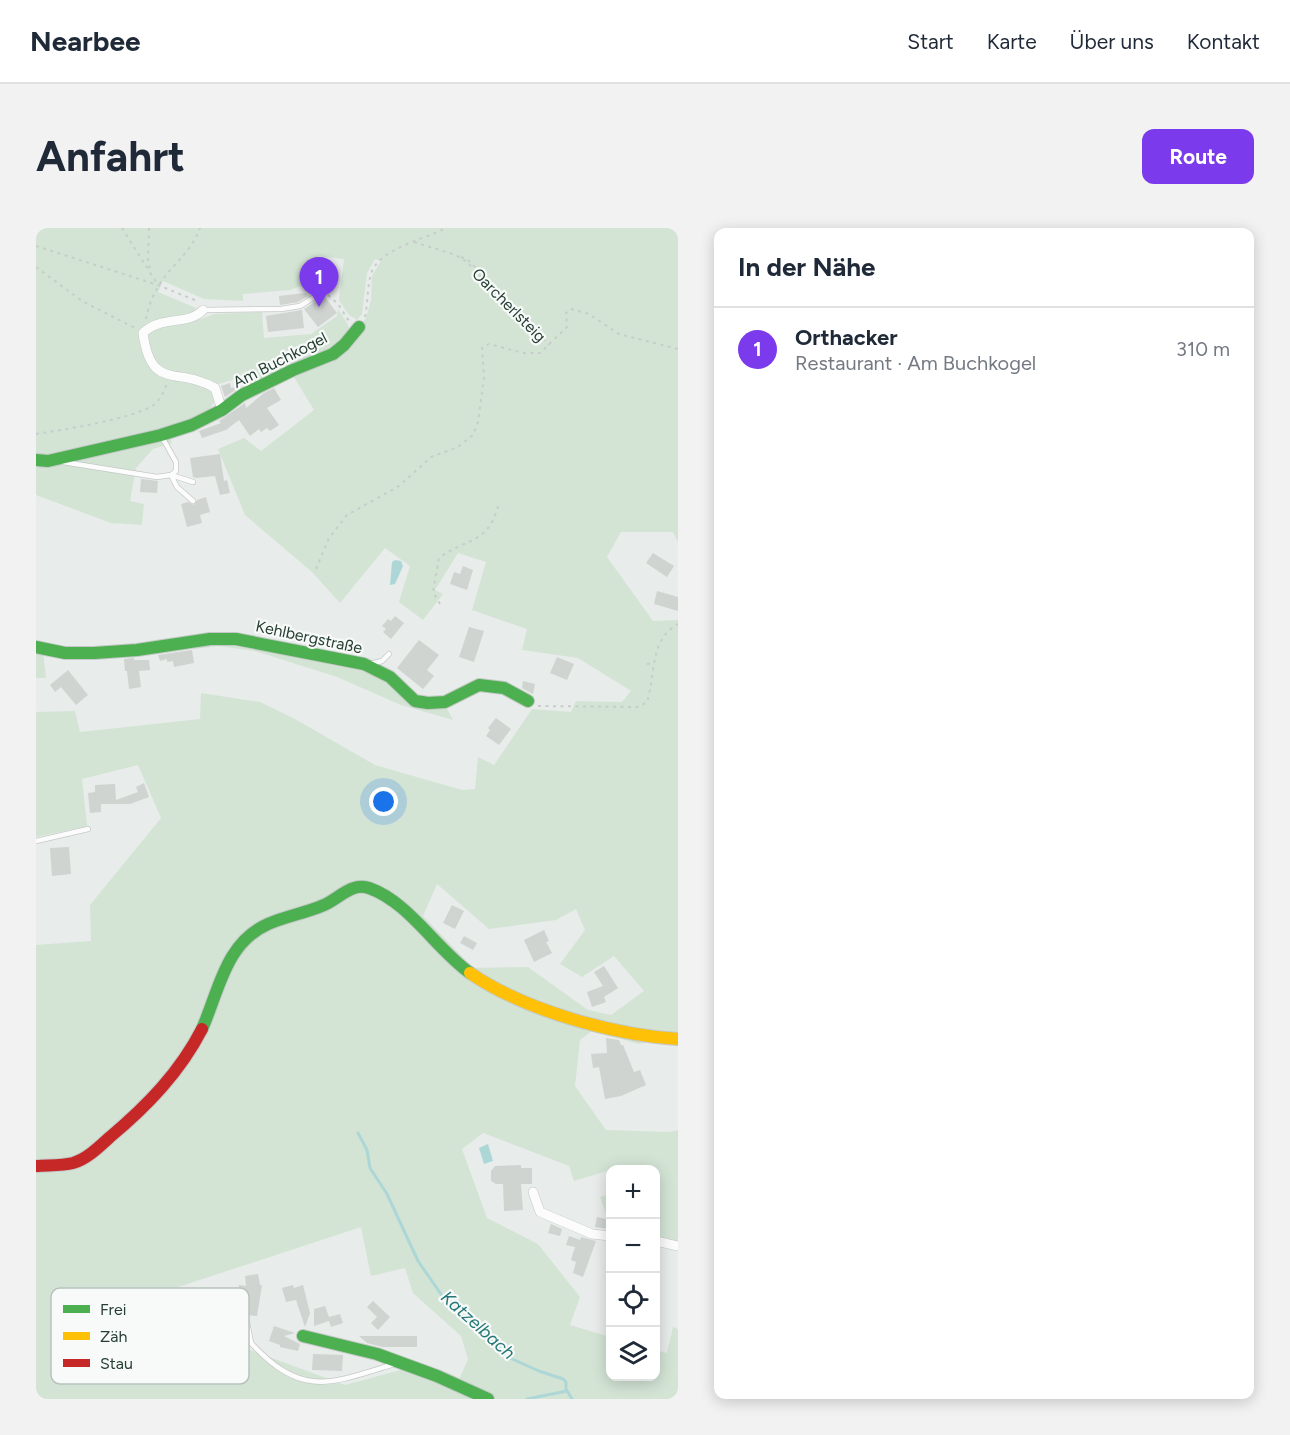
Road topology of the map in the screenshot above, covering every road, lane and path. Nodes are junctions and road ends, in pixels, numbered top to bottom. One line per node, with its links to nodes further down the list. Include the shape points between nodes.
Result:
1 (122, 228): 8 (path)
2 (150, 228): 8 (path)
3 (200, 228): 9 (path, via 194,244)
4 (446, 228): 5 (path)
5 (414, 242): 12 (path, via 389,253 371,271 367,306); 14 (path, Oarcherlsteig, via 467,262)
6 (36, 246): 9 (path)
7 (36, 267): 13 (path, via 82,301)
8 (150, 272): 9 (path)
9 (158, 285): 11 (path, via 192,298 203,305); 13 (path)
10 (324, 291): 11 (lane, via 291,308); 12 (path)
11 (203, 310): 13 (street, via 189,318 160,322)
12 (357, 329): 17 (street, Am Buchkogel, via 333,354 242,395)
13 (143, 333): 16 (street, via 151,364)
14 (549, 345): 15 (path, via 567,327 566,313 571,309 589,314 620,334); 25 (path, via 540,353 531,354 489,344 482,348 484,377 473,435 458,447 431,458 399,486 347,515 329,538)
15 (678, 349)
16 (171, 376): 17 (street, via 193,378 215,388); 18 (path, via 162,395 142,411)
17 (222, 410): 19 (street, Am Buchkogel)
18 (36, 434)
19 (161, 435): 20 (street, Am Buchkogel); 21 (lane, via 176,462 176,471)
20 (42, 460): 21 (lane, via 158,477)
21 (171, 475): 22 (lane); 23 (lane, via 177,487)
22 (193, 482)
23 (193, 501)
24 (500, 502): 26 (path, via 496,518 481,538 439,558 433,592)
25 (316, 569)
26 (441, 604)
27 (678, 624): 30 (path, via 658,643)
28 (36, 647): 31 (street, Kehlbergstraße, via 64,653 94,653 236,639)
29 (389, 654): 31 (lane, via 382,661)
30 (654, 663): 32 (path); 33 (path, via 647,702 638,707 537,706)
31 (364, 664): 33 (street, Kehlbergstraße, via 390,677 415,701 445,702 479,685 504,688)
32 (647, 664)
33 (528, 700)
34 (88, 829): 35 (lane)
35 (36, 841)
36 (678, 1039): 37 (street, via 663,1040 595,1024 502,992 476,978 381,895 368,887 357,887 311,911 262,927 238,944 225,967 201,1032 174,1076 89,1155 73,1163)
37 (36, 1166)
38 (533, 1192): 39 (street, via 540,1212 592,1234)
39 (606, 1236)
40 (660, 1243): 41 (street)
41 (678, 1246)
42 (249, 1336): 44 (lane, via 250,1343 285,1373 297,1378 342,1380)
43 (303, 1336): 44 (street)
44 (400, 1363): 45 (street)
45 (488, 1399)

